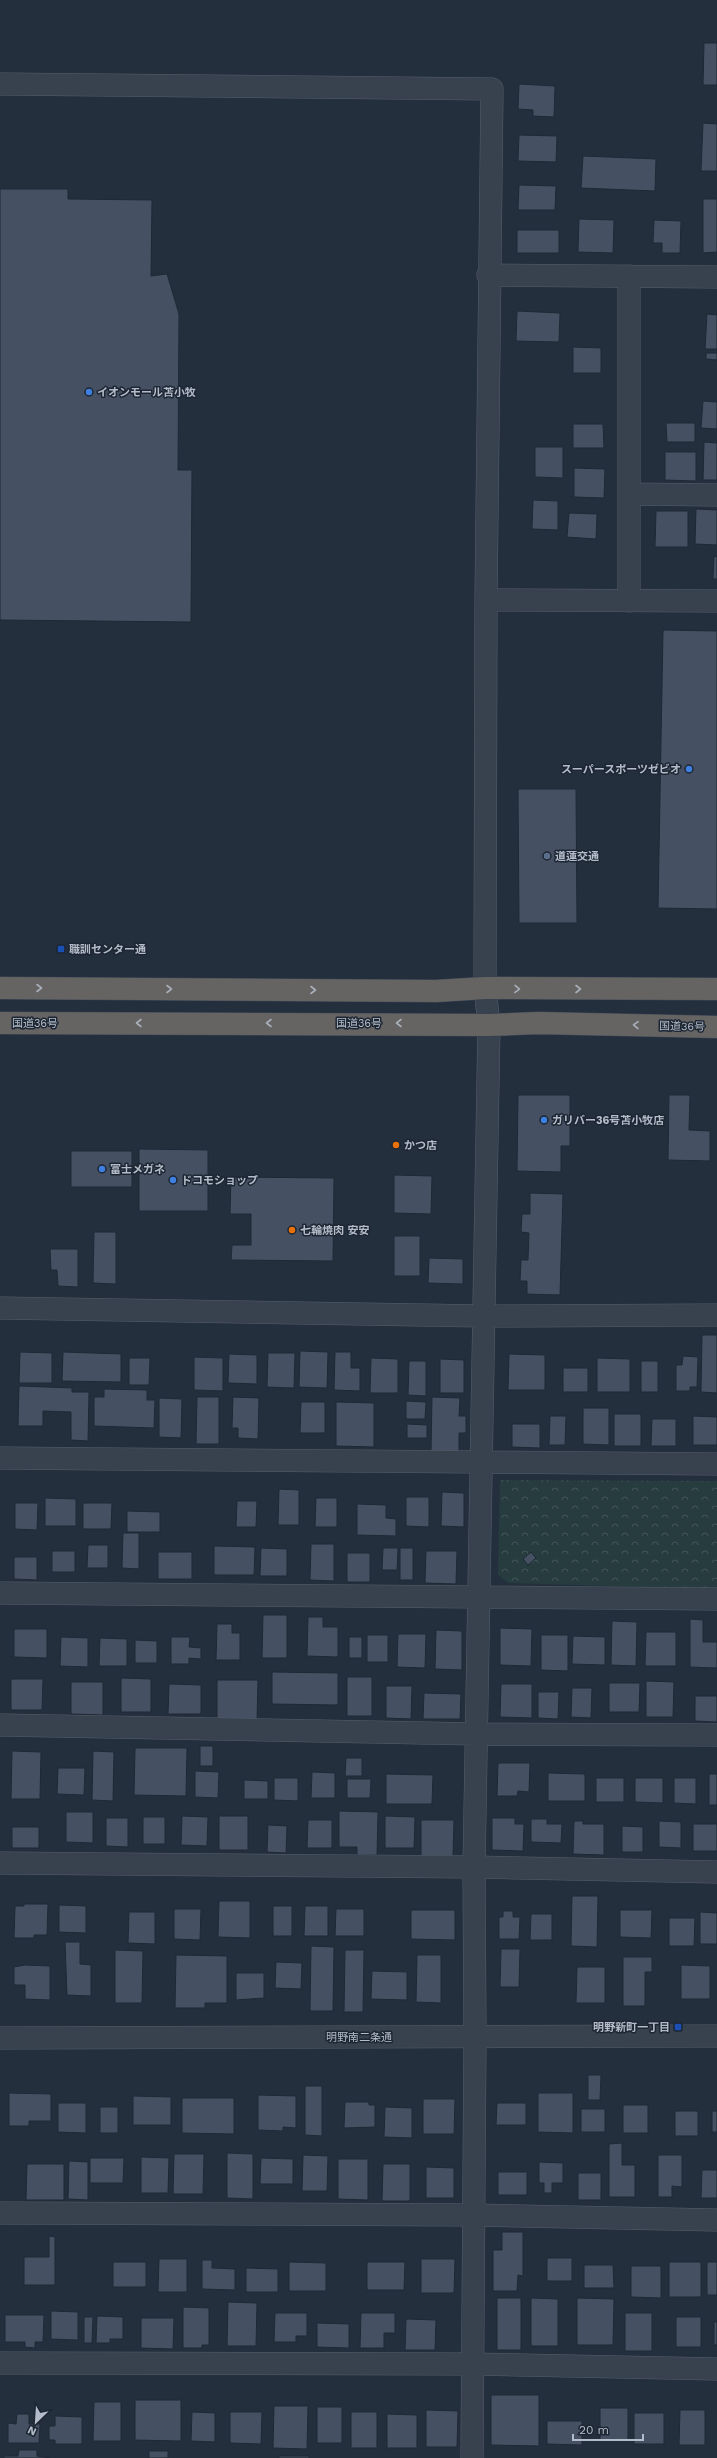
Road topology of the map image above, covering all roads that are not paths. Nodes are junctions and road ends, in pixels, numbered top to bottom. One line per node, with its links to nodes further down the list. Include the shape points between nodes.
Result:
1 (0, 84): 2 (street, via 492,89)
2 (488, 275): 3 (street); 7 (street)
3 (629, 276): 4 (street); 5 (street)
4 (717, 277)
5 (629, 494): 6 (street); 8 (street)
6 (717, 495)
7 (486, 600): 8 (street); 11 (street)
8 (629, 600): 9 (street)
9 (717, 601)
10 (0, 988): 11 (highway, one-way to 11, via 436,991)
11 (485, 988): 12 (highway, one-way to 12); 14 (street)
12 (717, 989)
13 (0, 1023): 14 (highway, 国道36号, one-way to 13)
14 (489, 1025): 15 (highway, 国道36号, one-way to 14, via 538,1023); 18 (street)
15 (717, 1027)
16 (0, 1308): 18 (street)
17 (717, 1315): 18 (street)
18 (483, 1316): 20 (street)
19 (0, 1458): 20 (street)
20 (482, 1464): 21 (street); 23 (street)
21 (717, 1464)
22 (0, 1593): 23 (street)
23 (478, 1596): 24 (street); 26 (street)
24 (717, 1600)
25 (0, 1725): 26 (street)
26 (476, 1734): 27 (street); 29 (street)
27 (717, 1735)
28 (0, 1863): 29 (street)
29 (474, 1868): 30 (street); 32 (street)
30 (717, 1872)
31 (717, 2036): 32 (street, 明野南二条通)
32 (475, 2037): 33 (street, 明野南二条通); 35 (street)
33 (0, 2038)
34 (0, 2213): 35 (street)
35 (474, 2216): 36 (street); 38 (street)
36 (717, 2220)
37 (0, 2363): 38 (street)
38 (472, 2364): 39 (street); 40 (street)
39 (717, 2369)
40 (472, 2458)

